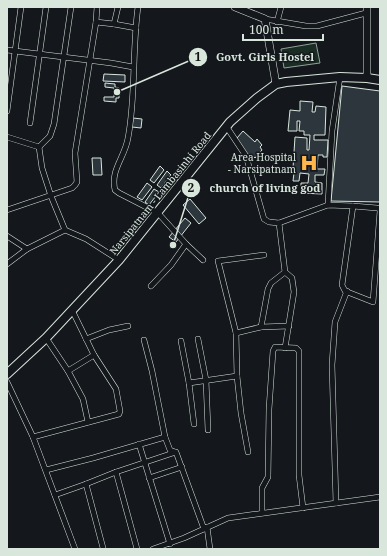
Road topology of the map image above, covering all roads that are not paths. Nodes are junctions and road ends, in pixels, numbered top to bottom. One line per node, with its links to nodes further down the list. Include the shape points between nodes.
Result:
1 (21, 7): 16 (street)
2 (46, 7): 17 (street)
3 (72, 7): 18 (street)
4 (97, 7): 11 (street)
5 (118, 7): 13 (street)
6 (138, 7): 14 (street)
7 (235, 7): 10 (main road)
8 (281, 7): 12 (street)
9 (367, 10): 12 (street, via 317,26); 22 (main road)
10 (265, 19): 12 (street); 24 (main road)
11 (96, 22): 13 (street); 19 (street)
12 (277, 22)
13 (114, 24): 14 (street)
14 (136, 28): 20 (street)
15 (7, 50): 16 (street)
16 (16, 50): 17 (street); 25 (street)
17 (40, 53): 18 (street); 26 (street)
18 (65, 57): 19 (street); 29 (street, via 54,124 50,136)
19 (90, 60): 20 (street); 30 (street, via 75,153 77,182 72,188)
20 (133, 67): 35 (street, via 128,140 114,173 114,186 119,193)
21 (340, 77): 22 (main road); 24 (main road); 31 (street, via 332,132)
22 (367, 78): 23 (main road)
23 (380, 80)
24 (276, 84): 27 (main road, Narsipatnam - Lambasinhi Road)
25 (7, 111)
26 (30, 123)
27 (226, 126): 35 (main road, Narsipatnam - Lambasinhi Road); 36 (street, via 246,156 264,219)
28 (7, 137): 29 (street)
29 (39, 147): 30 (street, via 42,168)
30 (51, 196): 33 (street); 37 (street)
31 (328, 205): 32 (street); 36 (street)
32 (353, 206): 34 (street); 47 (street, via 342,286)
33 (7, 210)
34 (380, 210): 47 (street, via 373,302)
35 (158, 213): 39 (street); 42 (main road, Narsipatnam - Lambasinhi Road)
36 (279, 223): 45 (street)
37 (65, 230): 40 (street); 42 (street, via 86,239)
38 (7, 236): 40 (street)
39 (186, 244): 43 (street); 46 (street)
40 (27, 249): 44 (street)
41 (264, 255): 52 (street, via 218,261)
42 (119, 260): 48 (main road, Narsipatnam - Lambasinhi Road)
43 (203, 260)
44 (7, 264)
45 (285, 272): 50 (street, via 292,278 294,287); 51 (street, via 271,283 268,289)
46 (151, 286)
47 (347, 291): 82 (street, via 335,322 332,365)
48 (72, 310): 53 (main road, Narsipatnam - Lambasinhi Road); 55 (street)
49 (128, 326): 55 (street, via 109,330)
50 (289, 326): 51 (street); 58 (street)
51 (261, 327): 52 (street)
52 (236, 333): 62 (street)
53 (46, 338): 60 (street); 61 (main road, Narsipatnam - Lambasinhi Road)
54 (198, 339): 63 (street)
55 (86, 340): 59 (street)
56 (144, 340): 70 (street)
57 (181, 341): 65 (street)
58 (285, 348): 83 (street, via 296,348 299,351 299,467); 84 (street, via 275,347 273,351 268,477 262,488)
59 (94, 355): 60 (street); 66 (street, via 116,389 120,411 117,415)
60 (68, 371): 66 (street, via 83,399)
61 (7, 374)
62 (238, 376): 63 (street); 73 (street)
63 (206, 380): 65 (street); 68 (street)
64 (7, 382): 69 (street)
65 (189, 383): 67 (street)
66 (88, 422): 69 (street)
67 (194, 424)
68 (208, 430)
69 (33, 437): 76 (street)
70 (165, 437): 71 (street); 72 (street, via 170,450)
71 (139, 444): 74 (street); 76 (street)
72 (176, 452): 74 (street); 75 (street)
73 (248, 452)
74 (144, 462): 77 (street); 78 (street)
75 (182, 467): 78 (street); 85 (street)
76 (46, 470): 80 (street)
77 (116, 472): 79 (street); 89 (street)
78 (149, 478): 86 (street)
79 (86, 484): 80 (street); 87 (street)
80 (55, 495): 88 (street)
81 (380, 497): 82 (street)
82 (336, 503): 83 (street)
83 (303, 508): 84 (street)
84 (262, 513): 85 (street, via 228,518)
85 (205, 528): 86 (street); 91 (street)
86 (170, 544): 90 (street)
87 (103, 548)
88 (75, 549)
89 (137, 549)
90 (153, 549)
91 (210, 549)

